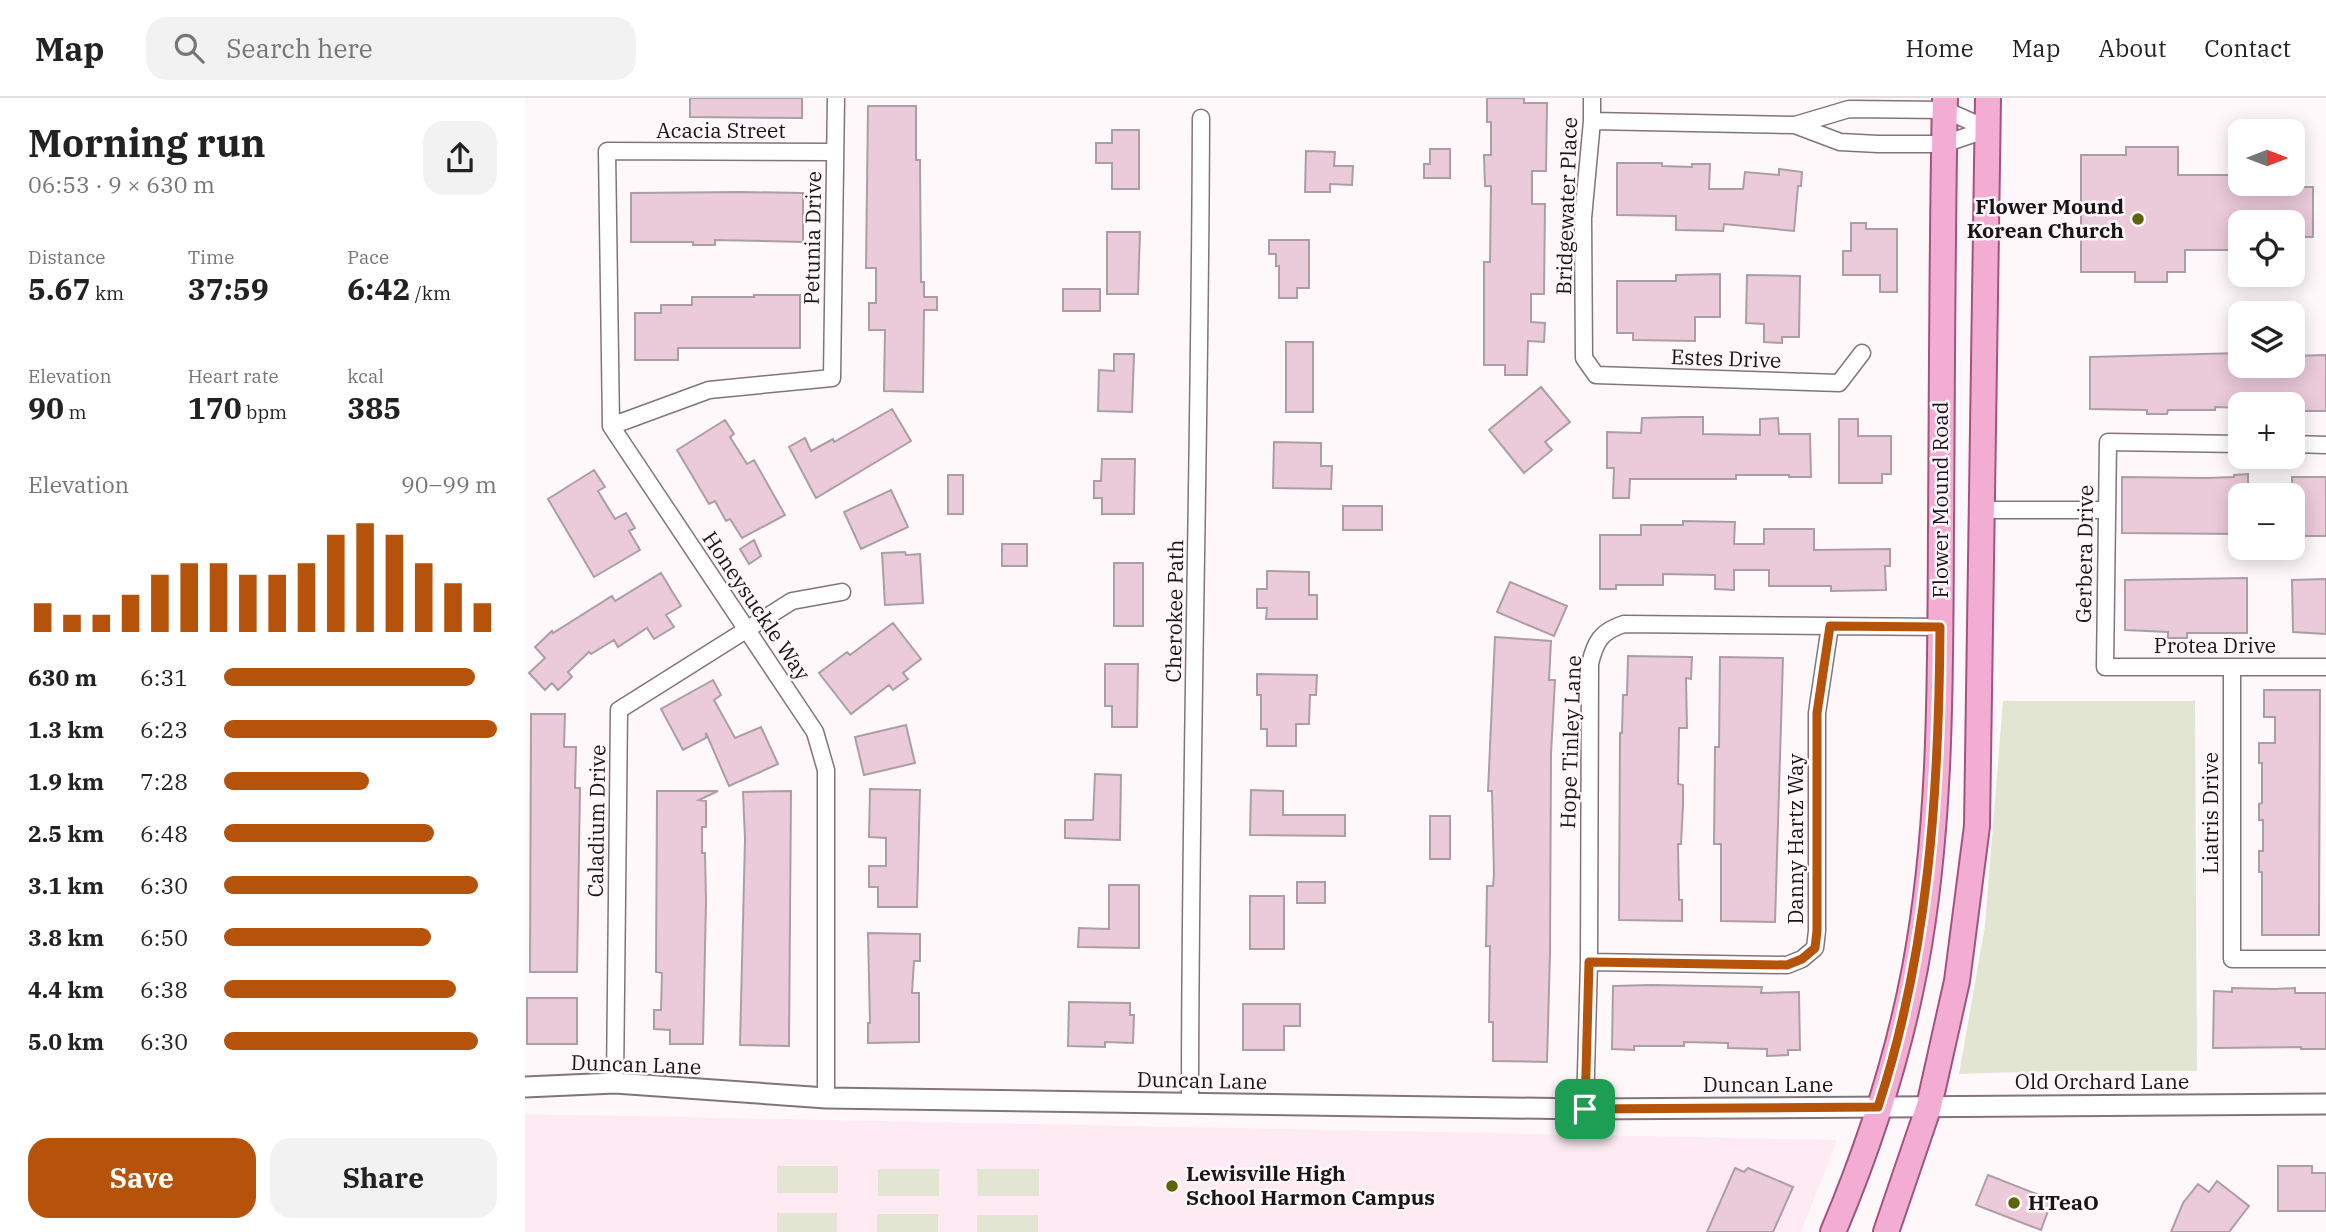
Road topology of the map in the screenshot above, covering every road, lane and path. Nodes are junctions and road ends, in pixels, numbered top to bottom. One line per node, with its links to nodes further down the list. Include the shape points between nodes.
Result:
1 (836, 98): 10 (street, Petunia Drive)
2 (1592, 98): 6 (street, Bridgewater Place)
3 (1989, 98): 8 (main road, Flower Mound Road)
4 (1945, 104): 7 (street, via 1849,109); 8 (street); 9 (main road, Flower Mound Road)
5 (1201, 118): 32 (street, Cherokee Path)
6 (1592, 121): 7 (street); 12 (street, Bridgewater Place, via 1583,218)
7 (1795, 125): 9 (street, via 1840,142)
8 (1988, 129): 9 (street); 17 (main road, Flower Mound Road)
9 (1944, 144): 21 (main road, Flower Mound Road)
10 (835, 152): 13 (street, Petunia Drive, via 832,378 709,390); 13 (street, Acacia Street, via 607,151)
11 (1862, 353): 12 (street, Estes Drive, via 1839,383 1596,376)
12 (1584, 358)
13 (611, 426): 22 (street, Honeysuckle Way)
14 (2228, 444): 18 (street, Gerbera Drive, via 2108,442)
15 (2305, 444): 16 (street)
16 (2326, 445)
17 (1982, 510): 18 (street); 31 (main road, Flower Mound Road, via 1977,826 1957,981)
18 (2107, 510): 23 (street, Gerbera Drive)
19 (842, 592): 22 (street, via 792,601)
20 (1830, 626): 21 (street, Hope Tinley Lane); 27 (street, Danny Hartz Way, via 1817,713 1815,948 1787,965); 27 (street, Hope Tinley Lane, via 1624,624 1612,628 1595,644 1590,664)
21 (1940, 627): 34 (main road, Flower Mound Road, via 1939,730 1929,873 1912,979)
22 (745, 629): 28 (street, Caladium Drive, via 619,710); 30 (street, Honeysuckle Way, via 815,732 827,770)
23 (2105, 667): 24 (street, Protea Drive)
24 (2232, 667): 25 (street, Protea Drive); 26 (street, Liatris Drive, via 2232,958)
25 (2326, 667)
26 (2326, 959)
27 (1589, 962): 35 (street, Hope Tinley Lane)
28 (615, 1083): 29 (street, Duncan Lane); 30 (street, Duncan Lane)
29 (525, 1087)
30 (826, 1098): 32 (street, Duncan Lane)
31 (1931, 1098): 33 (street, Old Orchard Lane); 34 (street, Old Orchard Lane); 37 (main road, Flower Mound Road)
32 (1190, 1103): 35 (street, Duncan Lane)
33 (2326, 1104)
34 (1878, 1107): 35 (street, Duncan Lane); 36 (main road, Flower Mound Road)
35 (1585, 1109)
36 (1833, 1232)
37 (1887, 1232)

